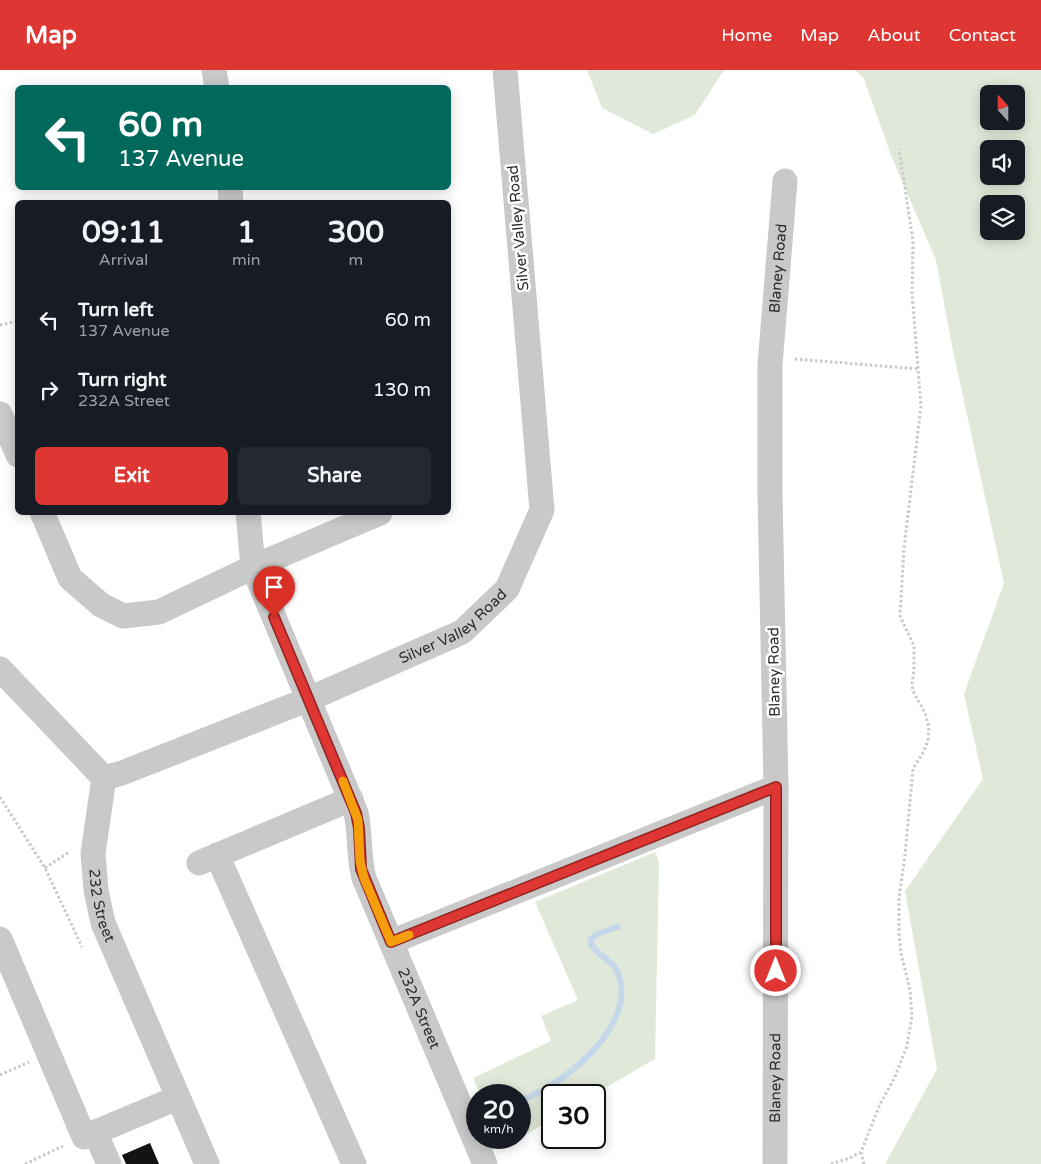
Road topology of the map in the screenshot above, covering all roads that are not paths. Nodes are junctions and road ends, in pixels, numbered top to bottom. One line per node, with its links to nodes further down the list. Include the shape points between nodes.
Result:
1 (214, 70): 3 (street)
2 (505, 70): 12 (street, Silver Valley Road, via 542,510 507,589 462,632)
3 (216, 85)
4 (786, 181): 14 (street, Blaney Road, via 770,365)
5 (0, 414): 6 (street)
6 (15, 448)
7 (43, 515): 10 (street, via 70,578 101,605 123,616 159,612)
8 (248, 515): 10 (street, 232A Street)
9 (375, 515): 10 (street)
10 (253, 566): 12 (street, 232A Street)
11 (0, 669): 13 (street)
12 (309, 699): 13 (street, Silver Valley Road, via 122,774); 15 (street, 232A Street)
13 (104, 778): 18 (street, 232 Street, via 93,853 103,923)
14 (776, 787): 17 (street); 24 (street, Blaney Road)
15 (351, 800): 17 (street, 232A Street, via 358,820 361,869); 22 (street, via 208,859)
16 (0, 939): 19 (street, via 48,1054)
17 (391, 942): 23 (street, 232A Street)
18 (177, 1098): 19 (street); 21 (street, 232 Street)
19 (90, 1135): 20 (street)
20 (109, 1164)
21 (207, 1164)
22 (354, 1164)
23 (485, 1164)
24 (775, 1164)

